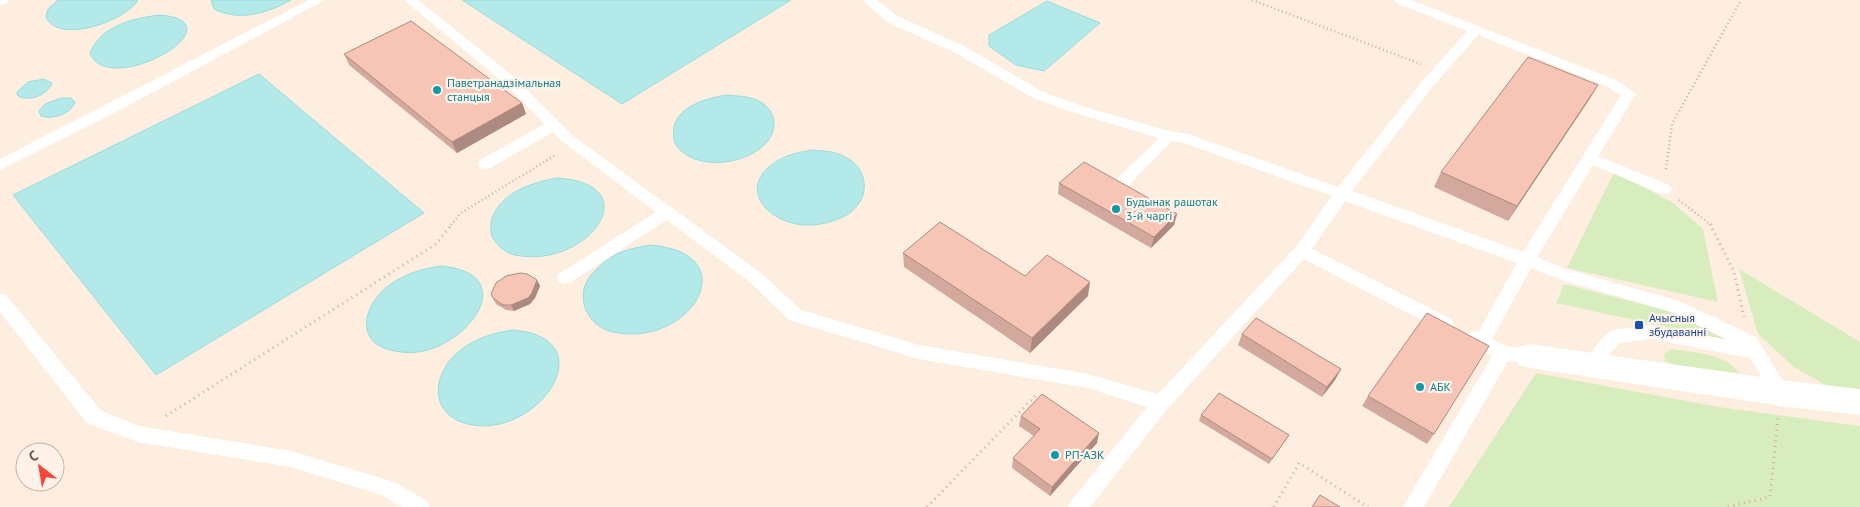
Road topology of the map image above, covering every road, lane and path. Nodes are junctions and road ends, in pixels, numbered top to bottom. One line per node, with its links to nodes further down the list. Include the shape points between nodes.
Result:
1 (4, 0): 8 (lane)
2 (319, 0): 16 (lane)
3 (410, 0): 11 (lane, via 509,80)
4 (869, 0): 12 (lane, via 892,19 959,49 1038,96)
5 (1252, 0): 10 (path)
6 (1400, 0): 9 (lane)
7 (1741, 0): 18 (path, via 1672,124)
8 (0, 1)
9 (1475, 30): 10 (lane); 14 (lane, via 1611,83 1629,94)
10 (1438, 71): 19 (lane)
11 (554, 126): 13 (lane); 15 (lane)
12 (1169, 136): 17 (lane); 19 (lane, via 1183,137)
13 (574, 143): 20 (lane); 33 (path, via 461,213 436,244)
14 (1590, 159): 18 (lane); 22 (lane)
15 (485, 164)
16 (0, 165)
17 (1123, 182)
18 (1664, 189): 26 (path, via 1712,225 1734,272)
19 (1342, 193): 21 (lane); 22 (lane)
20 (667, 212): 23 (lane); 29 (lane, via 756,278 795,315 919,352)
21 (1302, 251): 25 (lane); 32 (lane)
22 (1527, 260): 25 (lane); 26 (lane, via 1561,274 1673,306)
23 (565, 278)
24 (0, 300): 33 (lane, via 94,418)
25 (1482, 342): 27 (lane)
26 (1753, 347): 28 (lane, via 1652,332 1614,337 1600,353); 30 (lane)
27 (1517, 354): 28 (street); 39 (lane)
28 (1598, 365): 30 (street)
29 (1054, 376): 32 (lane, via 1088,381); 35 (path)
30 (1781, 393): 31 (street); 40 (path, via 1770,497)
31 (1860, 402)
32 (1161, 403): 36 (lane)
33 (138, 434): 34 (lane, via 292,459 387,488)
34 (420, 507)
35 (927, 507)
36 (1078, 507)
37 (1274, 507): 38 (path, via 1299,463)
38 (1368, 507)
39 (1413, 507)
40 (1728, 507)

